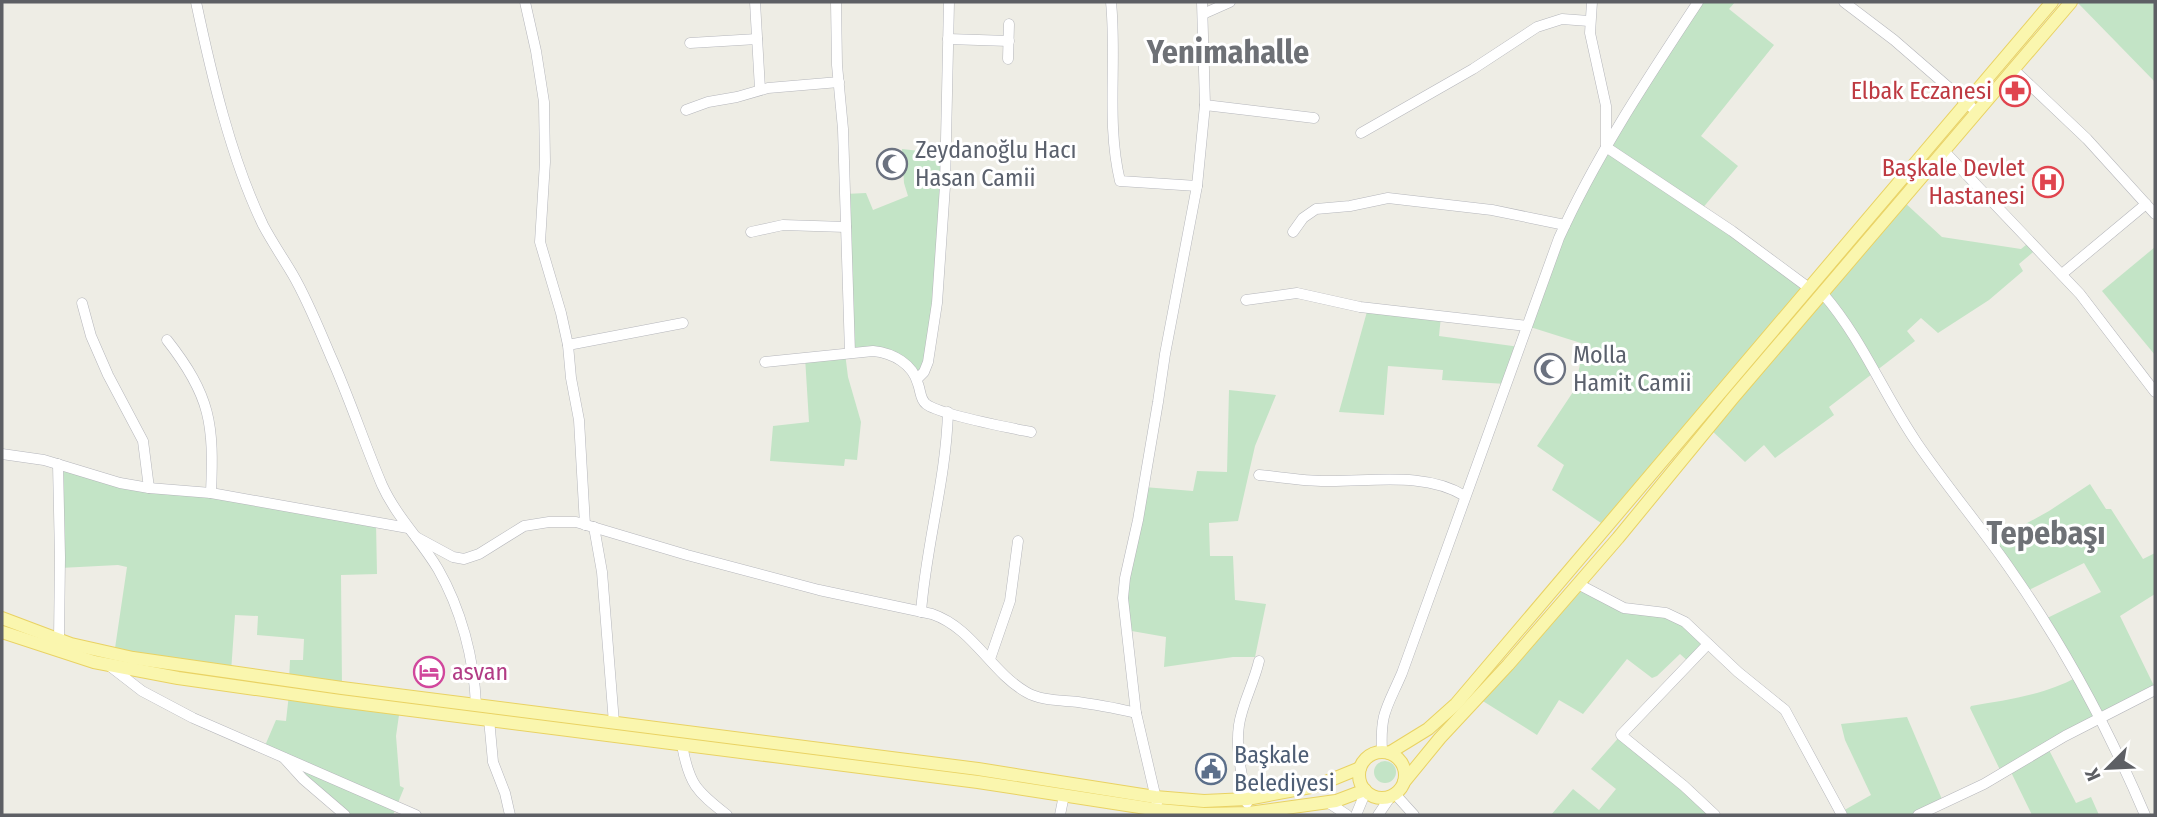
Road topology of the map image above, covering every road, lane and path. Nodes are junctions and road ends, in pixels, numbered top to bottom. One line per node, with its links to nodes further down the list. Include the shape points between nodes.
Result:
1 (196, 2): 62 (street, via 217,89 254,204 294,277 383,486)
2 (525, 2): 48 (street, via 544,102 540,242)
3 (755, 2): 17 (street)
4 (836, 2): 23 (street)
5 (949, 2): 18 (street)
6 (1111, 2): 33 (street, via 1114,149 1120,181)
7 (1202, 2): 14 (street)
8 (1230, 2): 14 (street)
9 (1592, 2): 15 (street)
10 (1698, 2): 31 (street)
11 (1843, 2): 25 (street)
12 (2052, 2): 25 (main road)
13 (2071, 2): 22 (main road)
14 (1203, 14): 26 (street)
15 (1589, 21): 30 (street, via 1545,23); 31 (street, via 1606,106)
16 (1009, 24): 19 (street)
17 (757, 39): 20 (street); 24 (street)
18 (948, 39): 19 (street); 51 (street, via 937,303 928,362)
19 (1009, 41): 21 (street)
20 (690, 43)
21 (1008, 59)
22 (2012, 69): 28 (main road); 34 (street, via 2087,139)
23 (839, 82): 24 (street); 37 (street)
24 (760, 89): 27 (street)
25 (1966, 102): 28 (street); 41 (main road)
26 (1205, 105): 29 (street); 33 (street)
27 (686, 110)
28 (1978, 112): 32 (main road)
29 (1314, 118)
30 (1361, 133)
31 (1606, 147): 36 (street); 41 (street)
32 (1945, 152): 40 (street); 42 (main road)
33 (1197, 186): 76 (street, via 1125,578 1123,598)
34 (2146, 204): 35 (street); 40 (street)
35 (2155, 214)
36 (1565, 225): 39 (street, via 1492,210 1388,198 1316,209); 46 (street)
37 (846, 228): 38 (street, via 783,225); 49 (street)
38 (751, 232)
39 (1293, 232)
40 (2062, 274): 52 (street)
41 (1809, 288): 81 (main road, via 1456,704 1428,729)
42 (1824, 295): 65 (main road); 77 (street, via 1849,326 1919,446 2025,592)
43 (1246, 300): 46 (street, via 1297,293 1360,307)
44 (82, 303): 58 (street, via 108,375 144,441)
45 (683, 323): 48 (street)
46 (1527, 326): 60 (street)
47 (167, 340): 59 (street, via 194,377 205,404 213,436)
48 (568, 345): 61 (street)
49 (850, 353): 50 (street); 51 (street, via 887,353 901,360)
50 (765, 362)
51 (917, 379): 53 (street, via 923,401)
52 (2155, 392)
53 (948, 412): 54 (street); 66 (street, via 946,454)
54 (1031, 432)
55 (2, 454): 56 (street)
56 (58, 464): 58 (street); 69 (street)
57 (1259, 475): 60 (street, via 1314,481 1422,482)
58 (149, 488): 59 (street)
59 (211, 493): 62 (street)
60 (1465, 496): 81 (street, via 1402,673 1385,705 1381,732)
61 (590, 526): 63 (street, via 562,521 524,526 464,559); 66 (street, via 818,590); 79 (street, via 602,572)
62 (408, 528): 63 (street)
63 (416, 537): 75 (street, via 438,568 455,608 473,667)
64 (1018, 541): 71 (street, via 1010,601)
65 (1578, 584): 70 (street, via 1624,608 1679,617); 84 (main road)
66 (921, 612): 71 (street, via 948,620)
67 (2, 618): 69 (main road)
68 (2, 632): 73 (main road)
69 (60, 640): 75 (main road, via 133,658)
70 (1709, 644): 101 (street, via 1621,735); 102 (street, via 1785,710)
71 (990, 659): 76 (street, via 1034,696)
72 (1259, 661): 88 (street, via 1238,737)
73 (111, 667): 78 (main road); 82 (street, via 161,702)
74 (2155, 690): 77 (street)
75 (476, 705): 79 (main road)
76 (1136, 713): 90 (street)
77 (2101, 717): 103 (street, via 1984,784); 104 (street)
78 (489, 719): 80 (main road); 94 (street, via 493,762)
79 (614, 723): 90 (main road, via 978,769)
80 (682, 745): 86 (main road); 95 (street, via 693,783)
81 (1386, 752): 83 (main road, via 1370,755); 84 (main road, via 1402,763)
82 (283, 756): 92 (street); 93 (street)
83 (1360, 768): 85 (main road); 88 (main road, via 1316,786)
84 (1404, 782): 87 (main road)
85 (1365, 790): 87 (main road, via 1379,798); 89 (main road); 98 (street)
86 (1064, 795): 90 (main road); 96 (street)
87 (1393, 795): 99 (street); 100 (street)
88 (1247, 800): 90 (main road); 91 (street)
89 (1329, 803): 91 (main road); 97 (street)
90 (1158, 807): 91 (main road, via 1204,814)
91 (1249, 813)
92 (345, 815)
93 (416, 815)
94 (510, 815)
95 (727, 815)
96 (1060, 815)
97 (1347, 815)
98 (1356, 815)
99 (1378, 815)
100 (1414, 815)
101 (1715, 815)
102 (1842, 815)
103 (1918, 815)
104 (2145, 815)

